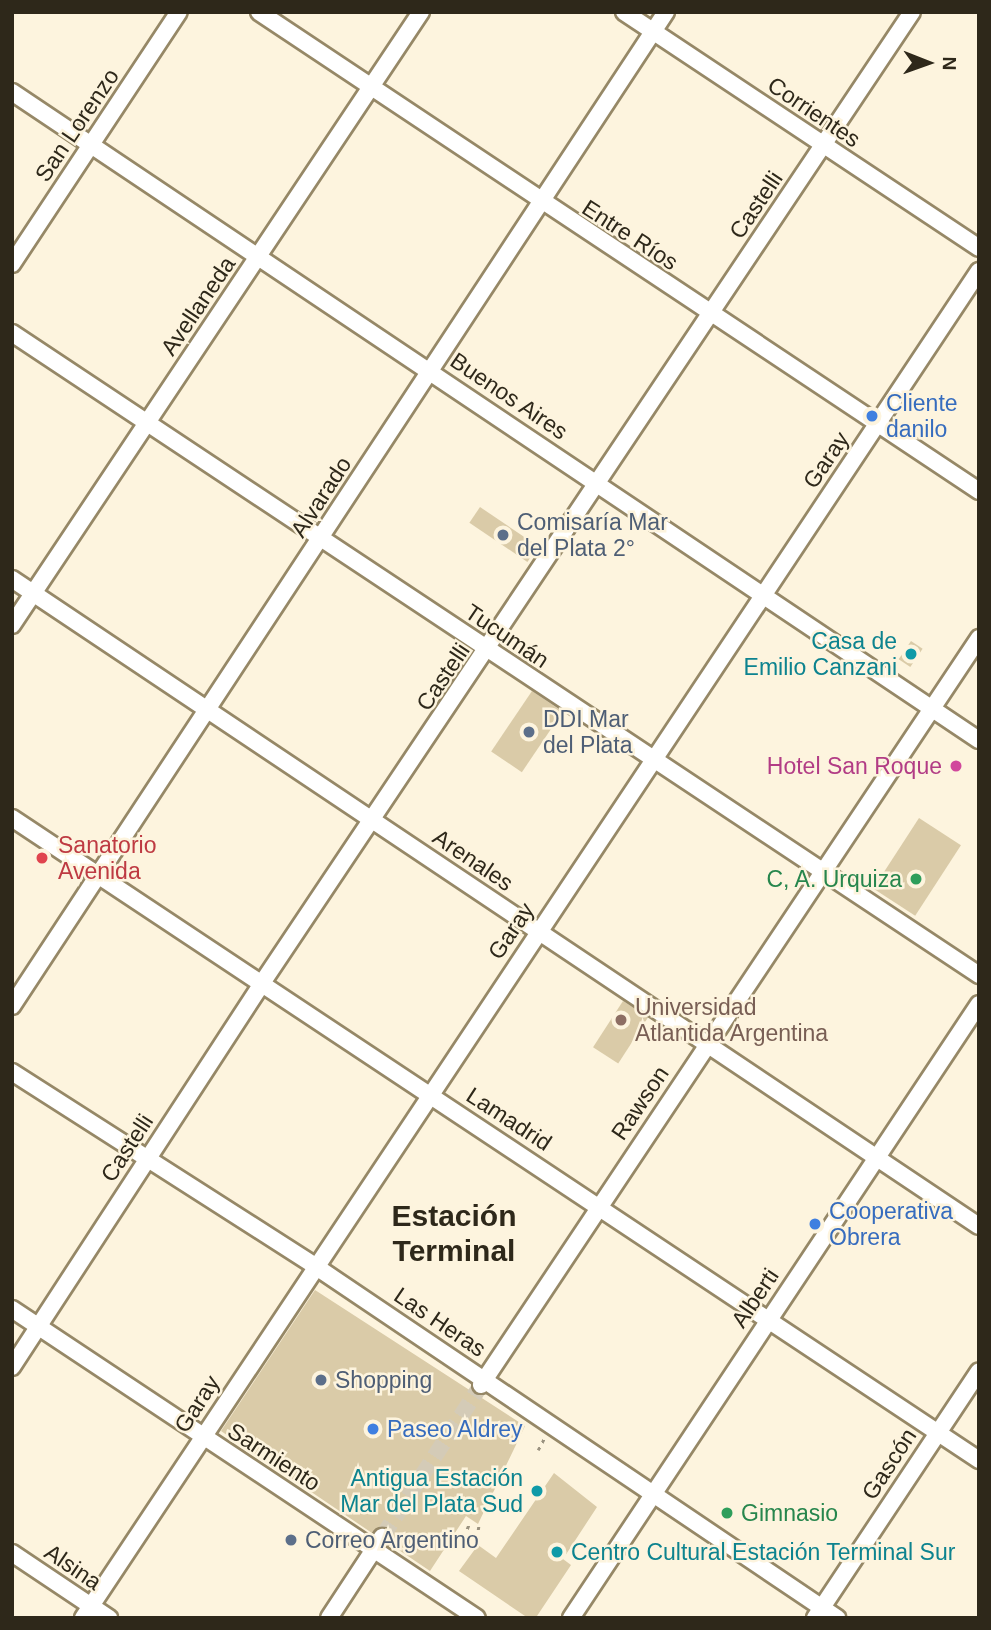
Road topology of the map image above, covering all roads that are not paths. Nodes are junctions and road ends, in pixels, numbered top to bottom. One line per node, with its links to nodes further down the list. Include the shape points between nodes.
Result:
1 (179, 12): 10 (street, San Lorenzo)
2 (259, 12): 8 (street, Entre Ríos)
3 (421, 12): 8 (street, Avellaneda)
4 (625, 12): 7 (street, Corrientes)
5 (666, 12): 7 (street, Alvarado)
6 (912, 12): 11 (street, Castelli)
7 (653, 31): 11 (street, Corrientes); 12 (street, Alvarado)
8 (371, 87): 12 (street, Entre Ríos); 14 (street, Avellaneda)
9 (12, 92): 10 (street, Buenos Aires)
10 (91, 145): 14 (street, Buenos Aires); 15 (street, San Lorenzo)
11 (823, 145): 13 (street, Corrientes); 17 (street, Castelli)
12 (539, 203): 17 (street, Entre Ríos); 19 (street, Alvarado)
13 (979, 248)
14 (258, 256): 19 (street, Buenos Aires); 20 (street, Avellaneda)
15 (12, 264)
16 (979, 271): 21 (street, Garay)
17 (710, 315): 21 (street, Entre Ríos); 22 (street, Castelli)
18 (12, 333): 20 (street, Tucumán)
19 (429, 370): 22 (street, Buenos Aires); 24 (street, Alvarado)
20 (147, 423): 24 (street, Tucumán); 26 (street, Avellaneda)
21 (877, 425): 23 (street, Entre Ríos); 27 (street, Garay)
22 (598, 483): 27 (street, Buenos Aires); 30 (street, Castelli)
23 (979, 492)
24 (320, 540): 30 (street, Tucumán); 32 (street, Alvarado)
25 (12, 579): 26 (street, Arenales)
26 (34, 593): 28 (street, Avellaneda); 32 (street, Arenales)
27 (763, 594): 31 (street, Buenos Aires); 34 (street, Garay)
28 (12, 625)
29 (979, 638): 31 (street, Rawson)
30 (488, 650): 34 (street, Tucumán); 36 (street, Castelli)
31 (932, 709): 33 (street, Buenos Aires); 38 (street, Rawson)
32 (209, 710): 36 (street, Arenales); 37 (street, Alvarado)
33 (979, 740)
34 (653, 761): 38 (street, Tucumán); 39 (street, Garay)
35 (12, 818): 37 (street, Lamadrid)
36 (374, 820): 39 (street, Arenales); 41 (street, Castelli)
37 (96, 873): 41 (street, Lamadrid); 43 (street, Alvarado)
38 (824, 874): 40 (street, Tucumán); 44 (street, Rawson)
39 (539, 931): 44 (street, Arenales); 46 (street, Garay)
40 (979, 975)
41 (262, 983): 46 (street, Lamadrid); 48 (street, Castelli)
42 (979, 1004): 47 (street, Alberti)
43 (12, 1006)
44 (709, 1043): 47 (street, Arenales); 49 (street, Rawson)
45 (12, 1072): 48 (street, Las Heras)
46 (428, 1092): 49 (street, Lamadrid); 51 (street, Garay)
47 (877, 1156): 50 (street, Arenales); 53 (street, Alberti)
48 (146, 1161): 51 (street, Las Heras); 54 (street, Castelli)
49 (598, 1205): 53 (street, Lamadrid); 57 (street, Rawson)
50 (979, 1226)
51 (315, 1266): 57 (street, Las Heras); 59 (street, Garay)
52 (12, 1309): 54 (street, Sarmiento)
53 (769, 1318): 58 (street, Lamadrid); 61 (street, Alberti)
54 (39, 1327): 55 (street, Castelli); 59 (street, Sarmiento)
55 (12, 1367)
56 (979, 1371): 58 (street, Gascón)
57 (483, 1382): 61 (street, Las Heras)
58 (938, 1432): 60 (street, Lamadrid); 65 (street, Gascón)
59 (202, 1437): 62 (street, Sarmiento); 64 (street, Garay)
60 (979, 1460)
61 (653, 1495): 65 (street, Las Heras); 69 (street, Alberti)
62 (378, 1543): 67 (street); 68 (street, Sarmiento)
63 (12, 1553): 64 (street, Alsina)
64 (87, 1612): 66 (street, Alsina)
65 (819, 1613): 70 (street, Las Heras)
66 (109, 1618)
67 (329, 1618)
68 (477, 1618)
69 (571, 1618)
70 (837, 1618)

